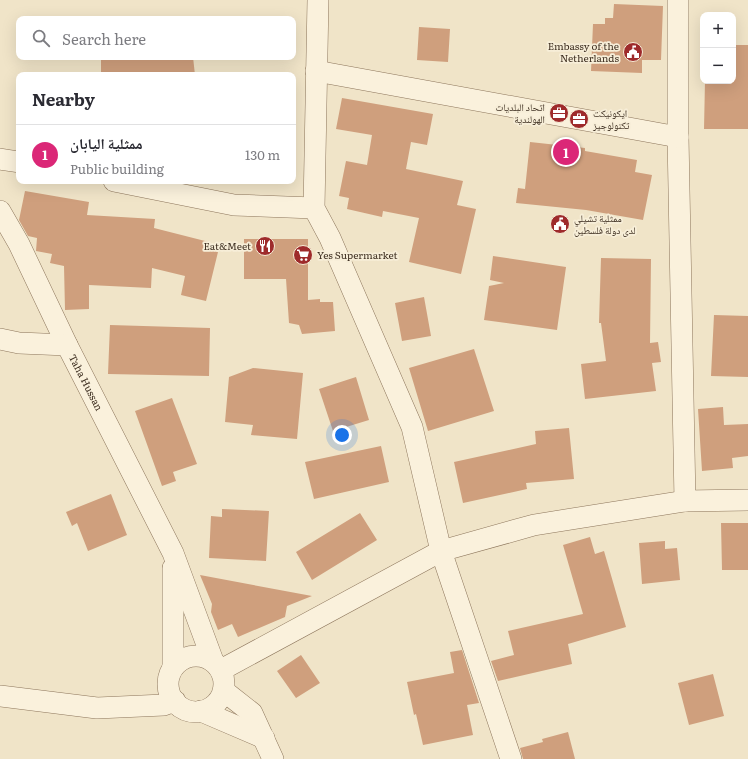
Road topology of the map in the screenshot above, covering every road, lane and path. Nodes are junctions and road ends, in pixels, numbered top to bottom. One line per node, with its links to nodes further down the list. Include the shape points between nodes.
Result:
1 (318, 0): 3 (street)
2 (678, 0): 4 (street)
3 (316, 71): 4 (street); 8 (street)
4 (678, 138): 13 (street)
5 (0, 159): 6 (street)
6 (16, 162)
7 (129, 184): 8 (street, via 234,205)
8 (314, 208): 14 (street, via 330,238 412,427)
9 (0, 211): 11 (street, Taha Hussan, via 19,244)
10 (0, 339): 11 (street, via 19,343)
11 (67, 345): 15 (street, Taha Hussan)
12 (748, 500): 13 (street)
13 (684, 501): 14 (street, via 534,525)
14 (441, 551): 16 (street); 24 (street)
15 (173, 553): 16 (street, Taha Hussan); 17 (street)
16 (217, 665): 17 (street, via 203,656 192,656); 18 (street, via 224,680)
17 (173, 667): 20 (street, via 168,688)
18 (224, 691): 21 (street, via 211,708); 22 (street, via 252,713)
19 (0, 696): 20 (street, via 97,708 164,705)
20 (175, 701): 21 (street, via 190,711)
21 (201, 712): 22 (street)
22 (264, 738): 23 (street)
23 (273, 759)
24 (511, 759)

